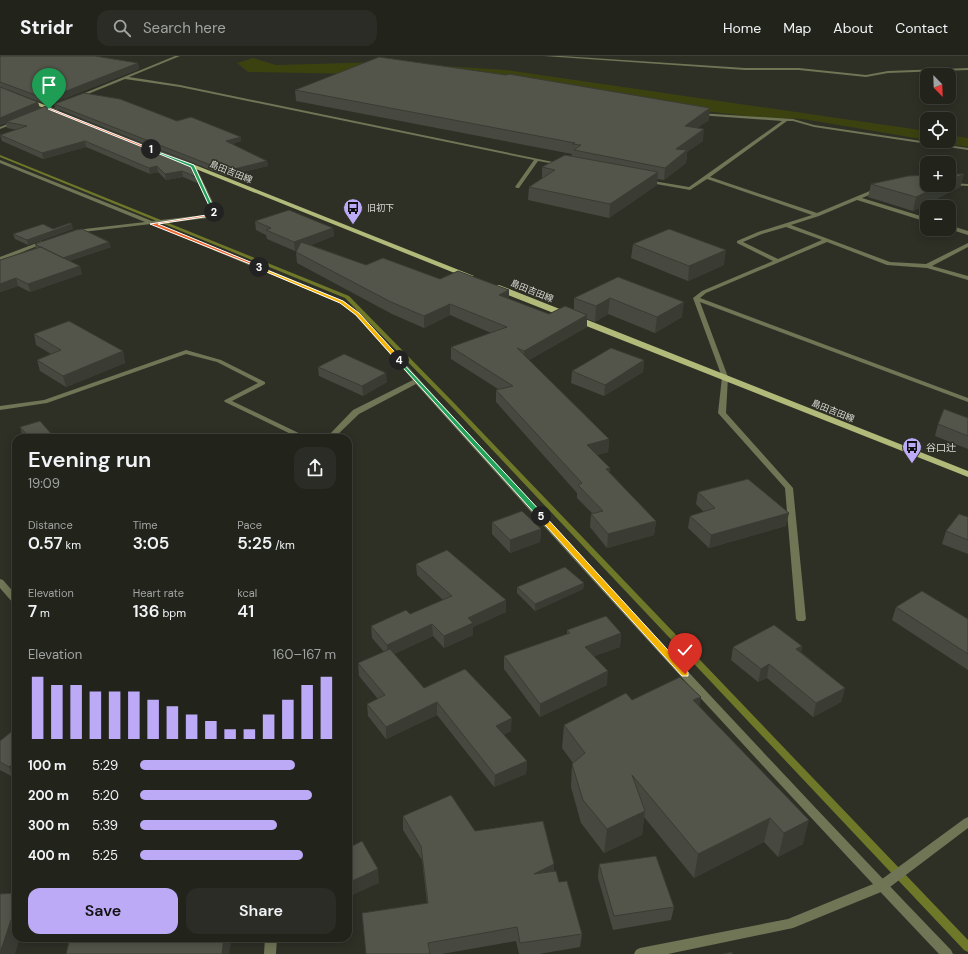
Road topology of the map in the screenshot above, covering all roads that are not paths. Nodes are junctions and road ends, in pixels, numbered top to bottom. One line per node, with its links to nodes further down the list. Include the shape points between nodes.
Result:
1 (178, 56): 4 (street)
2 (546, 56): 3 (street, via 745,69 799,69 866,76 888,72)
3 (968, 69)
4 (125, 78): 6 (street); 14 (street, via 180,86)
5 (0, 89): 8 (main road)
6 (70, 100)
7 (690, 113): 10 (street)
8 (64, 114)
9 (21, 120): 11 (street)
10 (785, 120): 12 (street); 18 (street)
11 (0, 128)
12 (968, 148)
13 (171, 157): 17 (main road, 島田吉田線)
14 (537, 159): 16 (street); 22 (street)
15 (0, 161): 27 (street)
16 (567, 165)
17 (193, 166): 27 (street, via 216,214); 38 (main road, 島田吉田線)
18 (705, 177): 19 (street, via 690,189); 25 (street)
19 (644, 180)
20 (956, 184): 21 (street)
21 (968, 185)
22 (517, 187)
23 (887, 187): 24 (street, via 873,190)
24 (857, 198): 25 (street); 26 (street)
25 (817, 215): 28 (street)
26 (920, 218)
27 (152, 224): 31 (street); 43 (street, via 342,302 358,314)
28 (786, 225): 33 (street); 36 (street, via 739,242)
29 (956, 229): 30 (street)
30 (968, 233)
31 (69, 234)
32 (49, 240): 35 (street)
33 (827, 240): 36 (street); 37 (street, via 889,264)
34 (968, 245): 37 (street)
35 (0, 259)
36 (778, 261): 41 (street, via 704,292)
37 (926, 266): 39 (street)
38 (474, 278)
39 (968, 278)
40 (489, 284): 42 (main road, 島田吉田線)
41 (696, 298): 42 (street); 44 (street)
42 (725, 377): 48 (main road, 島田吉田線); 51 (street, via 722,413 789,488)
43 (417, 381): 47 (street, via 356,412); 53 (street)
44 (968, 400)
45 (0, 408): 46 (street, via 44,402 186,352 218,361 263,383 227,402)
46 (296, 434)
47 (334, 434)
48 (968, 474)
49 (0, 582): 50 (street)
50 (12, 596)
51 (801, 619)
52 (968, 822): 53 (street)
53 (882, 886): 56 (street, via 789,924); 57 (street)
54 (271, 942): 55 (street)
55 (270, 954)
56 (640, 954)
57 (947, 954)

